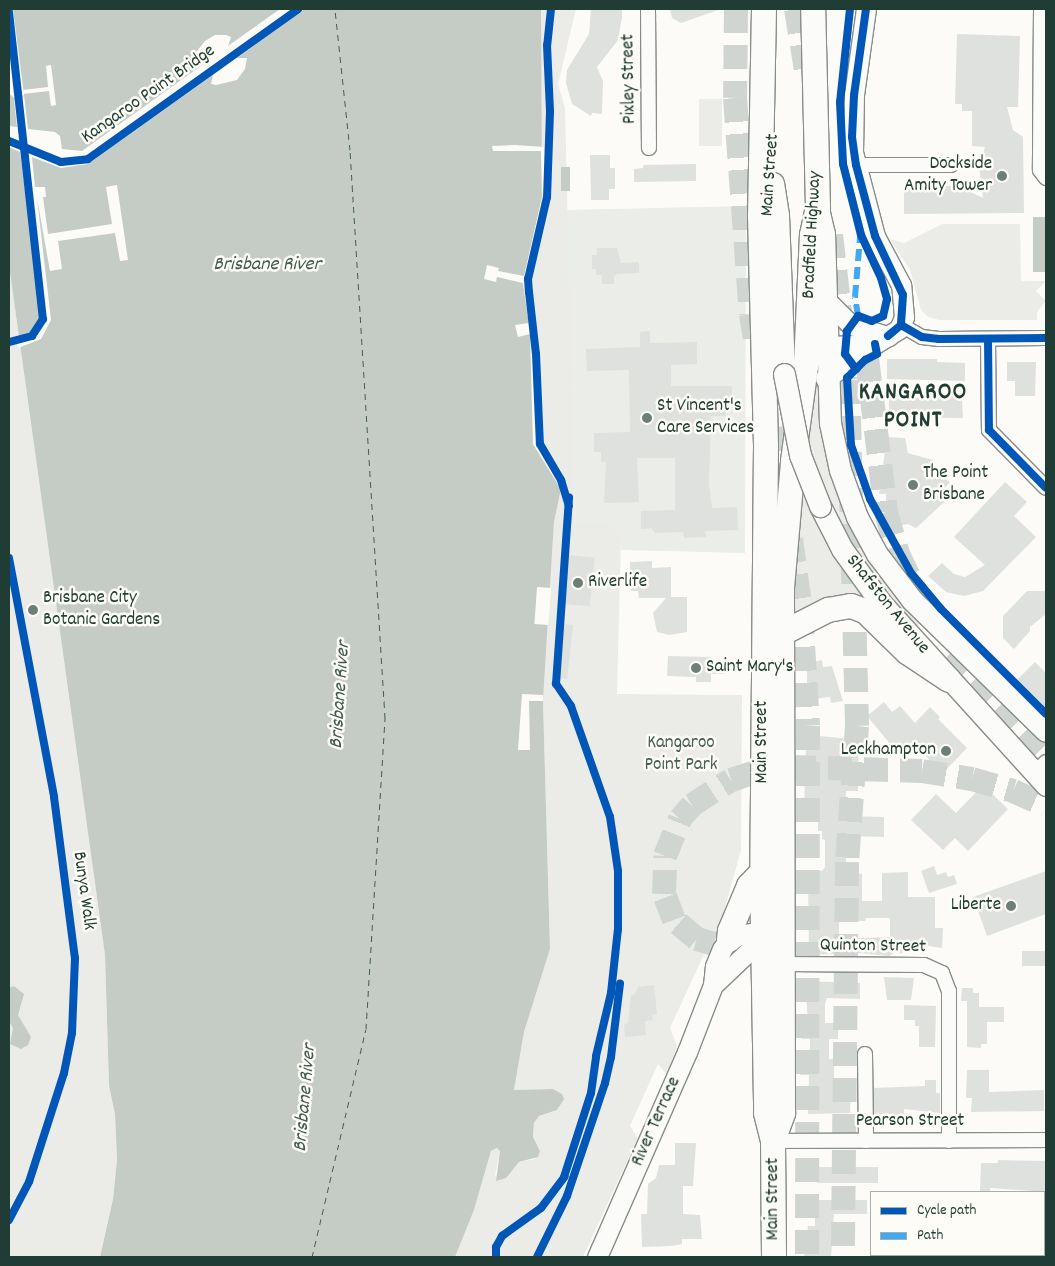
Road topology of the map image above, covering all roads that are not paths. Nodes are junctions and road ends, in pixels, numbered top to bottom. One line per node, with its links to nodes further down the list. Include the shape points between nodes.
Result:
1 (648, 9): 10 (street, Pixley Street)
2 (756, 9): 8 (street, Main Street)
3 (764, 9): 8 (highway, Main Street)
4 (777, 9): 14 (highway, Main Street)
5 (813, 9): 15 (highway, Bradfield Highway)
6 (866, 9): 11 (street, via 852,117)
7 (1041, 9): 9 (street)
8 (761, 60): 20 (highway, Main Street, via 762,323)
9 (1043, 82): 13 (street, via 1040,170)
10 (649, 148)
11 (856, 165): 12 (street); 17 (street, via 875,236 904,295)
12 (951, 165)
13 (1046, 178)
14 (773, 183): 20 (highway, Main Street, via 768,219 769,324); 28 (main road, Shafston Avenue, bridge, via 778,215 784,374 800,456 820,506 861,578)
15 (818, 207): 16 (main road, Shafston Avenue, via 824,232); 23 (highway, Bradfield Highway, via 812,235)
16 (827, 301): 17 (street, via 851,325); 22 (main road, Shafston Avenue)
17 (895, 330): 19 (street, via 929,338); 21 (street, via 875,344)
18 (1046, 338): 19 (street)
19 (988, 339): 26 (street, via 989,430)
20 (765, 342): 31 (highway, Main Street)
21 (865, 344): 22 (street); 24 (main road)
22 (826, 348): 23 (street); 24 (main road, Shafston Avenue)
23 (806, 366): 25 (highway, Bradfield Highway)
24 (826, 378): 29 (main road, Shafston Avenue, via 830,423 840,470 857,517 877,554 912,600)
25 (793, 461): 27 (highway, Main Street)
26 (1046, 488)
27 (781, 634): 28 (highway, via 828,610 851,606 864,611 907,652); 33 (highway, Main Street)
28 (949, 680): 30 (main road, Shafston Avenue)
29 (1046, 731)
30 (1043, 773)
31 (762, 872): 32 (highway, via 749,886); 33 (highway, Main Street)
32 (729, 940): 33 (street); 34 (street, River Terrace, via 715,966)
33 (774, 942): 34 (street, River Terrace, via 744,955); 37 (highway, Main Street, via 766,1113); 39 (street, Quinton Street, via 924,965 942,972 949,991)
34 (713, 985): 40 (street, River Terrace)
35 (865, 1054): 38 (street)
36 (1046, 1140): 39 (street, Pearson Street)
37 (773, 1141): 38 (street, Pearson Street); 41 (highway, Main Street)
38 (866, 1141): 39 (street, Pearson Street)
39 (949, 1141)
40 (597, 1257)
41 (774, 1257)

